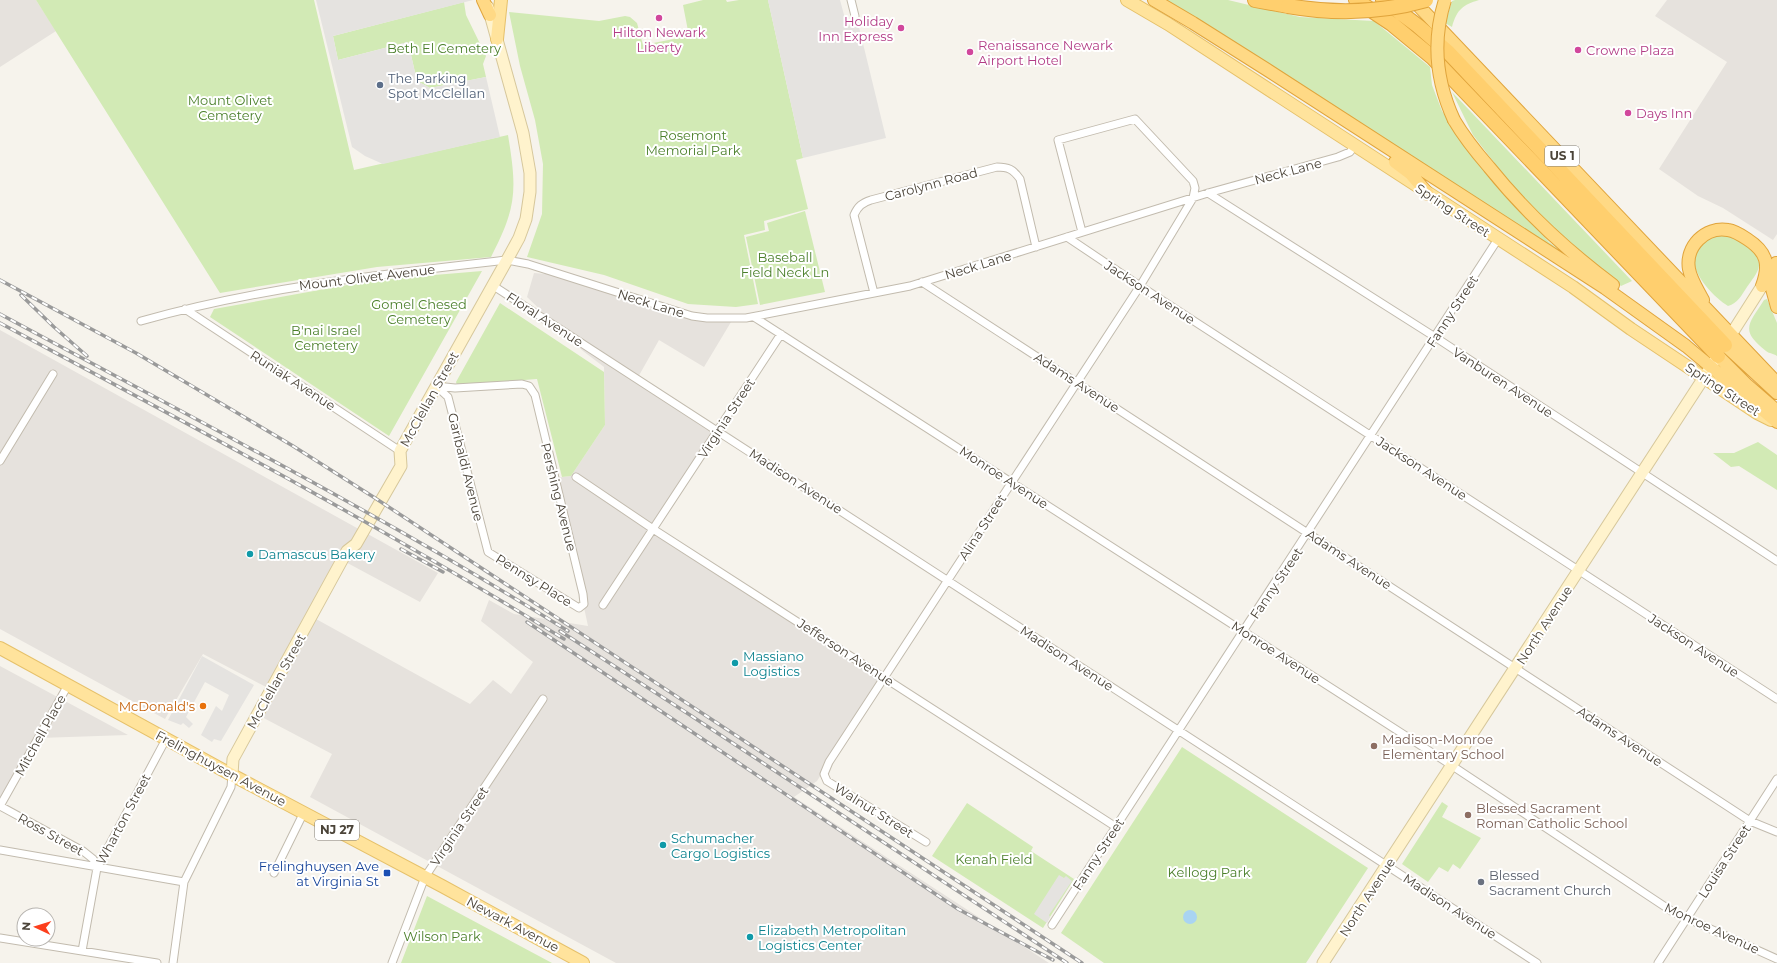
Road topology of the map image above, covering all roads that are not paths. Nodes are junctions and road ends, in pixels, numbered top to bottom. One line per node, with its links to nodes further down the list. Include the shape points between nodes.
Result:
1 (484, 0): 14 (highway)
2 (501, 0): 16 (main road)
3 (851, 0): 15 (street)
4 (1127, 0): 18 (main road, Spring Street)
5 (1154, 0): 17 (highway, US 1)
6 (1255, 0): 13 (highway)
7 (1270, 0): 13 (highway)
8 (1356, 0): 42 (highway, via 1392,24 1432,57)
9 (1383, 0): 42 (highway, via 1448,52)
10 (1413, 0): 36 (highway, US 1)
11 (1426, 0): 13 (highway, bridge, via 1386,8 1348,11)
12 (1445, 0): 40 (highway, bridge, via 1438,31 1438,63 1442,88 1454,120 1470,144 1504,187 1543,228)
13 (1288, 6)
14 (490, 15): 16 (main road, McClellan Street)
15 (855, 16)
16 (497, 39): 26 (main road, McClellan Street, via 523,133 530,172 530,196 526,219)
17 (1372, 138): 20 (highway, via 1385,155 1411,174); 40 (highway, US 1, via 1605,288)
18 (1355, 145): 19 (street, Neck Lane, via 1347,154 1338,157); 20 (main road, Spring Street)
19 (1208, 193): 21 (street, Neck Lane); 41 (street, Vanburen Avenue)
20 (1428, 194): 24 (main road, Spring Street)
21 (1193, 198): 22 (street, Neck Lane); 22 (street, via 1194,181 1135,119 1058,140); 31 (street, Alina Street)
22 (1082, 232): 23 (street, Neck Lane)
23 (1067, 236): 25 (street, Neck Lane); 31 (street, Jackson Avenue)
24 (1498, 239): 41 (street, Fanny Street); 45 (main road, Spring Street)
25 (1036, 247): 28 (street, Neck Lane); 33 (street, Carolynn Road, via 1020,179 1008,167 997,167 863,202 854,215)
26 (507, 260): 29 (main road, McClellan Street); 30 (street, Mount Olivet Avenue, via 528,264); 35 (street, Mount Olivet Avenue, via 355,277)
27 (1776, 263): 34 (highway, via 1771,285)
28 (922, 282): 33 (street, Neck Lane); 46 (street, Adams Avenue)
29 (492, 285): 43 (street, Floral Avenue); 48 (main road, McClellan Street)
30 (592, 285): 37 (street, Neck Lane, via 692,316)
31 (1140, 286): 46 (street, Alina Street); 53 (street, Jackson Avenue)
32 (1762, 286): 36 (highway, via 1766,260 1757,246 1732,231 1722,229 1707,233 1694,245 1688,263 1693,281); 42 (main road, North Avenue)
33 (874, 293): 37 (street, Neck Lane)
34 (1777, 307)
35 (185, 309): 38 (street, Mount Olivet Avenue); 54 (street, Runiak Avenue)
36 (1710, 313): 42 (highway, US 1)
37 (754, 317): 39 (street)
38 (141, 321)
39 (781, 334): 52 (street, Virginia Street); 58 (street, Monroe Avenue)
40 (1669, 334): 42 (highway, US 1)
41 (1435, 337): 53 (street, Fanny Street); 56 (street, Vanburen Avenue)
42 (1721, 351): 45 (main road, North Avenue); 47 (highway, US 1); 49 (highway); 50 (highway, via 1741,380); 51 (highway, US 1)
43 (597, 353): 52 (street, Madison Avenue)
44 (53, 374): 55 (street)
45 (1704, 377): 51 (main road, Spring Street, via 1757,413); 56 (main road, North Avenue)
46 (1077, 382): 58 (street, Alina Street); 60 (street, Adams Avenue)
47 (1777, 383)
48 (436, 386): 54 (main road, McClellan Street); 61 (street, Garibaldi Avenue, via 448,397); 66 (street, Pershing Avenue, via 455,388 522,384 529,386 535,395 583,594 584,604)
49 (1777, 393)
50 (1777, 411)
51 (1777, 422)
52 (718, 431): 59 (street, Virginia Street); 64 (street, Madison Avenue)
53 (1372, 436): 60 (street, Fanny Street); 63 (street, Jackson Avenue)
54 (400, 451): 77 (main road, McClellan Street, via 401,466 356,544 347,551 233,759)
55 (0, 461)
56 (1642, 473): 62 (street, Vanburen Avenue); 63 (main road, North Avenue)
57 (576, 477): 59 (street, Jefferson Avenue)
58 (1012, 482): 64 (street, Alina Street); 67 (street, Monroe Avenue)
59 (653, 529): 65 (street, Virginia Street); 70 (street, Jefferson Avenue)
60 (1310, 533): 67 (street, Fanny Street); 69 (street, Adams Avenue)
61 (488, 552): 66 (street, Pennsy Place)
62 (1777, 561)
63 (1579, 570): 69 (main road, North Avenue); 73 (street, Jackson Avenue)
64 (948, 580): 70 (street, Alina Street); 74 (street, Madison Avenue)
65 (603, 605)
66 (579, 608)
67 (1244, 631): 74 (street, Fanny Street); 76 (street, Monroe Avenue)
68 (0, 648): 71 (main road, Frelinghuysen Avenue / NJ 27)
69 (1516, 667): 76 (main road, North Avenue); 82 (street, Adams Avenue)
70 (884, 677): 78 (street, Alina Street, via 829,762); 83 (street, Jefferson Avenue)
71 (68, 685): 75 (main road, Frelinghuysen Avenue / NJ 27); 80 (street, Mitchell Place)
72 (543, 699): 90 (street, Virginia Street)
73 (1777, 699)
74 (1178, 730): 83 (street, Fanny Street); 87 (street, Madison Avenue)
75 (166, 739): 77 (main road, Frelinghuysen Avenue / NJ 27); 88 (street, Wharton Street)
76 (1452, 766): 87 (main road, North Avenue); 93 (street, Monroe Avenue, via 1673,912)
77 (232, 775): 81 (main road, Frelinghuysen Avenue / NJ 27); 91 (street, via 231,787)
78 (824, 776): 85 (street, Walnut Street, via 827,781)
79 (1777, 779): 82 (street, Louisa Street)
80 (0, 806): 88 (street, Ross Street, via 83,851 93,859)
81 (304, 812): 89 (street); 90 (main road, Frelinghuysen Avenue / NJ 27)
82 (1750, 820): 84 (street, Adams Avenue); 93 (street, Louisa Street)
83 (1116, 827): 94 (street, Fanny Street)
84 (1777, 832)
85 (926, 842)
86 (0, 850): 88 (street)
87 (1388, 866): 102 (main road, North Avenue); 103 (street, Madison Avenue)
88 (97, 868): 91 (street); 96 (street, Wharton Street)
89 (274, 873)
90 (425, 878): 92 (main road, Frelinghuysen Avenue / NJ 27); 100 (street, Virginia Street)
91 (184, 882): 99 (street)
92 (442, 886): 101 (main road, Newark Avenue / NJ 27)
93 (1687, 918): 97 (street, Monroe Avenue); 104 (street, Louisa Street)
94 (1052, 925)
95 (0, 938): 96 (street)
96 (82, 951): 98 (street)
97 (1777, 959)
98 (157, 963)
99 (173, 963)
100 (392, 963)
101 (583, 963)
102 (1323, 963)
103 (1537, 963)
104 (1658, 963)

